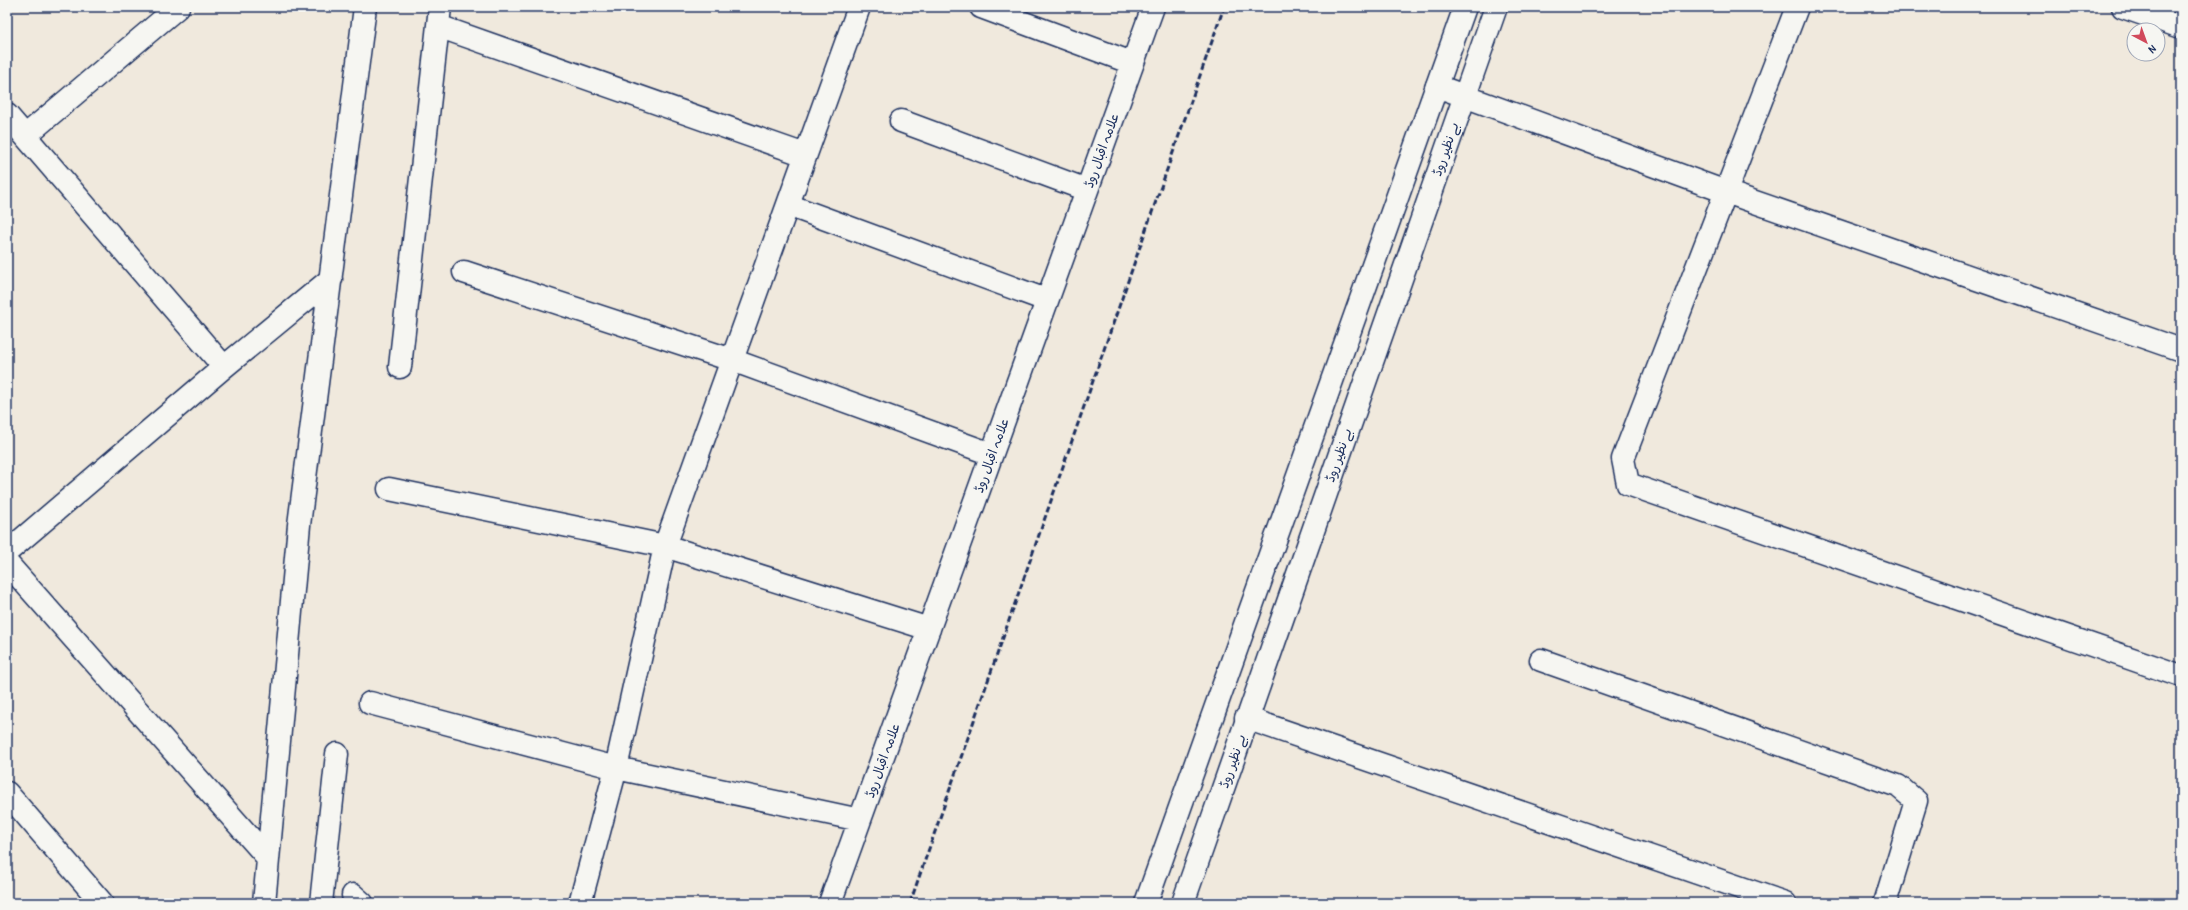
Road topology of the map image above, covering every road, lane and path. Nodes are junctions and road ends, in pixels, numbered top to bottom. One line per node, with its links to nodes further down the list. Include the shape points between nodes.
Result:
1 (178, 7): 17 (street)
2 (365, 7): 23 (street)
3 (859, 7): 18 (street)
4 (981, 7): 12 (street)
5 (1153, 7): 12 (street, علامہ اقبال روڈ)
6 (1465, 7): 13 (street)
7 (1496, 7): 14 (street, بے نظیر روڈ)
8 (1797, 7): 20 (street)
9 (2123, 7): 11 (street)
10 (439, 16): 18 (street); 28 (street)
11 (2181, 27)
12 (1132, 63): 19 (street, علامہ اقبال روڈ)
13 (1436, 86): 14 (street); 49 (street)
14 (1463, 95): 20 (street); 38 (street, بے نظیر روڈ)
15 (7, 115): 17 (street)
16 (900, 121): 19 (street)
17 (25, 136): 27 (street)
18 (805, 155): 21 (street)
19 (1087, 190): 24 (street, علامہ اقبال روڈ)
20 (1726, 192): 25 (street); 36 (street, via 1623,459 1628,484)
21 (788, 205): 24 (street); 26 (street)
22 (464, 272): 26 (street)
23 (331, 279): 27 (street); 43 (street, via 299,524)
24 (1046, 300): 29 (street, علامہ اقبال روڈ)
25 (2181, 350)
26 (732, 360): 29 (street); 31 (street)
27 (224, 367): 32 (street)
28 (400, 367)
29 (991, 454): 34 (street, علامہ اقبال روڈ)
30 (389, 490): 31 (street)
31 (664, 546): 34 (street); 40 (street)
32 (7, 552)
33 (7, 563): 43 (street)
34 (929, 629): 42 (street, علامہ اقبال روڈ)
35 (1541, 660): 52 (street, via 1898,786 1916,801)
36 (2181, 676)
37 (370, 703): 40 (street)
38 (1246, 718): 50 (street, بے نظیر روڈ); 51 (street)
39 (337, 754): 46 (street)
40 (616, 768): 42 (street); 47 (street)
41 (7, 794): 44 (street)
42 (860, 820): 48 (street, علامہ اقبال روڈ)
43 (268, 858): 45 (street)
44 (102, 903)
45 (264, 903)
46 (321, 903)
47 (580, 903)
48 (830, 903)
49 (1146, 903)
50 (1183, 903)
51 (1785, 903)
52 (1885, 903)

